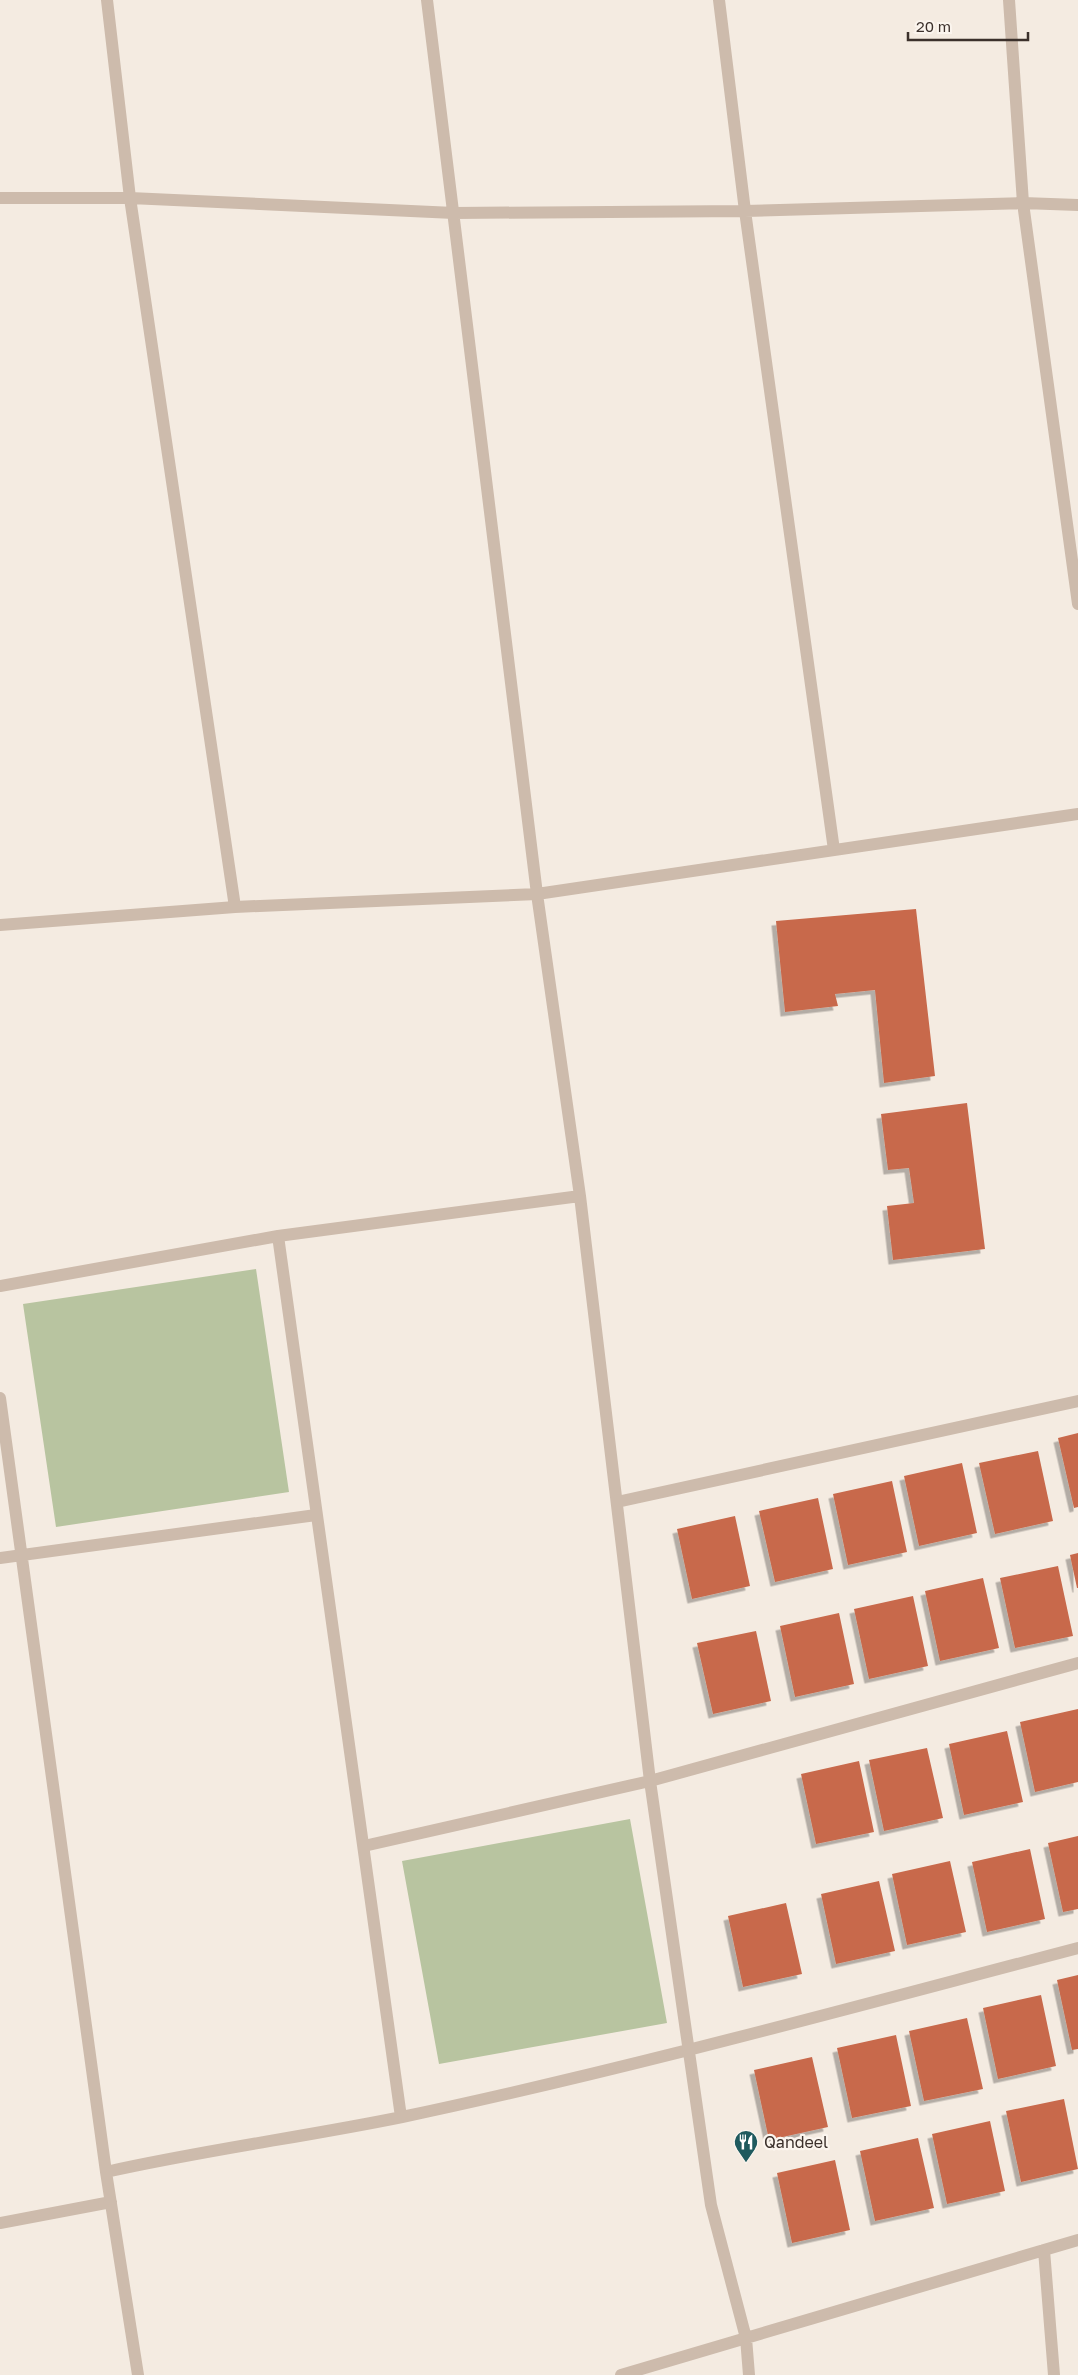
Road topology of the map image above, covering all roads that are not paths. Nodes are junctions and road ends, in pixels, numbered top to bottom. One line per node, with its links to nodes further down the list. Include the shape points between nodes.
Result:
1 (107, 0): 6 (street)
2 (426, 0): 10 (street)
3 (719, 0): 9 (street)
4 (1010, 0): 7 (street)
5 (0, 198): 6 (street)
6 (130, 198): 10 (street); 15 (street)
7 (1023, 203): 8 (street); 9 (street); 11 (street)
8 (1078, 205)
9 (745, 211): 10 (street); 13 (street)
10 (454, 214): 14 (street)
11 (1078, 604)
12 (1078, 814): 13 (street)
13 (834, 850): 14 (street)
14 (538, 894): 15 (street); 17 (street)
15 (235, 907): 16 (street)
16 (0, 925)
17 (580, 1196): 18 (street); 22 (street)
18 (278, 1236): 19 (street); 23 (street)
19 (0, 1286)
20 (0, 1398): 24 (street)
21 (1078, 1401): 22 (street)
22 (617, 1502): 27 (street)
23 (316, 1515): 24 (street); 28 (street)
24 (20, 1557): 25 (street); 32 (street)
25 (0, 1558)
26 (1078, 1663): 27 (street)
27 (650, 1781): 28 (street); 30 (street)
28 (364, 1846): 31 (street)
29 (1078, 1948): 30 (street)
30 (688, 2050): 31 (street); 37 (street, via 711,2205)
31 (401, 2117): 32 (street)
32 (106, 2172): 33 (street)
33 (110, 2202): 34 (street); 38 (street)
34 (0, 2223)
35 (1078, 2240): 36 (street)
36 (1044, 2250): 37 (street); 41 (street)
37 (746, 2338): 39 (street); 40 (street)
38 (138, 2375)
39 (621, 2375)
40 (749, 2375)
41 (1054, 2375)

